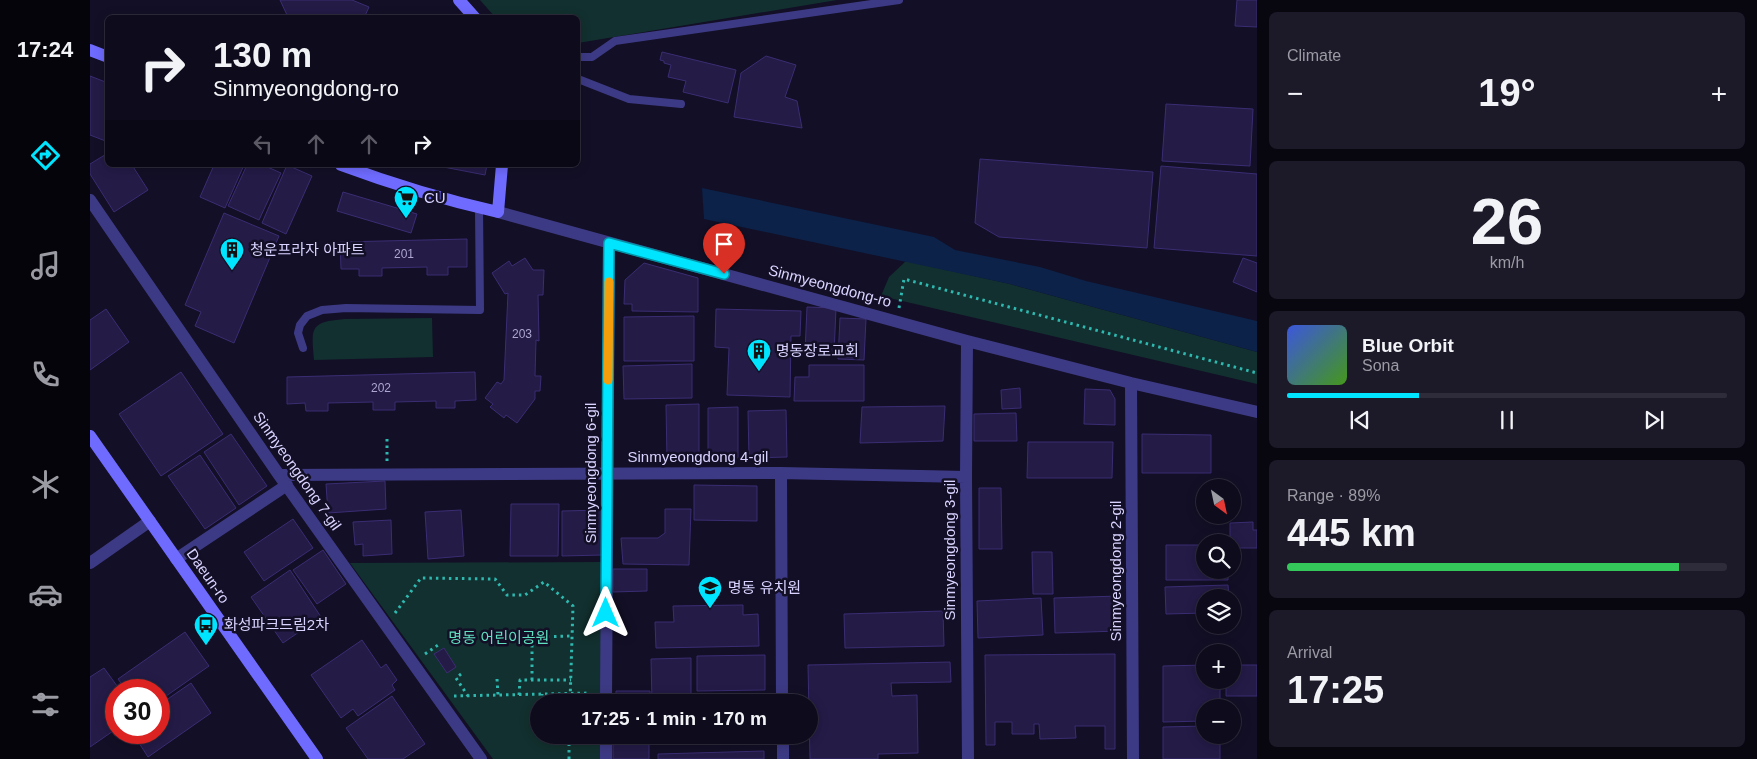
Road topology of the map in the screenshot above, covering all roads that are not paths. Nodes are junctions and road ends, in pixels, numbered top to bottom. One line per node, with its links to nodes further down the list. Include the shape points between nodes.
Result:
1 (459, 0): 3 (street)
2 (899, 0): 6 (lane, via 615,41 592,57)
3 (472, 15)
4 (90, 50): 5 (street)
5 (105, 56)
6 (580, 57)
7 (580, 80): 8 (lane, via 629,98)
8 (681, 104)
9 (345, 167): 12 (street, Sinmyeongdong-ro, via 382,181)
10 (502, 167): 13 (street)
11 (90, 200): 23 (street, Sinmyeongdong 7-gil)
12 (480, 208): 13 (street, Sinmyeongdong-ro); 16 (lane, via 480,310 322,310 302,320 298,333)
13 (498, 212): 14 (street, Sinmyeongdong-ro)
14 (609, 243): 15 (street, Sinmyeongdong-ro); 21 (street, Sinmyeongdong 6-gil)
15 (967, 341): 17 (street, Sinmyeongdong-ro); 22 (street, Sinmyeongdong 3-gil)
16 (303, 348)
17 (1131, 383): 18 (street, Sinmyeongdong-ro); 36 (street, Sinmyeongdong 2-gil)
18 (1257, 412)
19 (90, 436): 24 (street, Daeun-ro)
20 (781, 472): 21 (street, Sinmyeongdong 4-gil); 22 (street, Sinmyeongdong 4-gil); 28 (street)
21 (607, 473): 23 (street, Sinmyeongdong 4-gil, via 387,474); 27 (street, Sinmyeongdong 6-gil)
22 (966, 477): 35 (street, Sinmyeongdong 3-gil)
23 (283, 480): 25 (street); 32 (street, Sinmyeongdong 7-gil)
24 (150, 521): 25 (street, Daeun-ro); 26 (street)
25 (176, 559): 31 (street, Daeun-ro)
26 (90, 563)
27 (606, 694)
28 (782, 694)
29 (606, 744): 33 (street)
30 (783, 744): 34 (street)
31 (317, 759)
32 (481, 759)
33 (606, 759)
34 (783, 759)
35 (968, 759)
36 (1133, 759)

